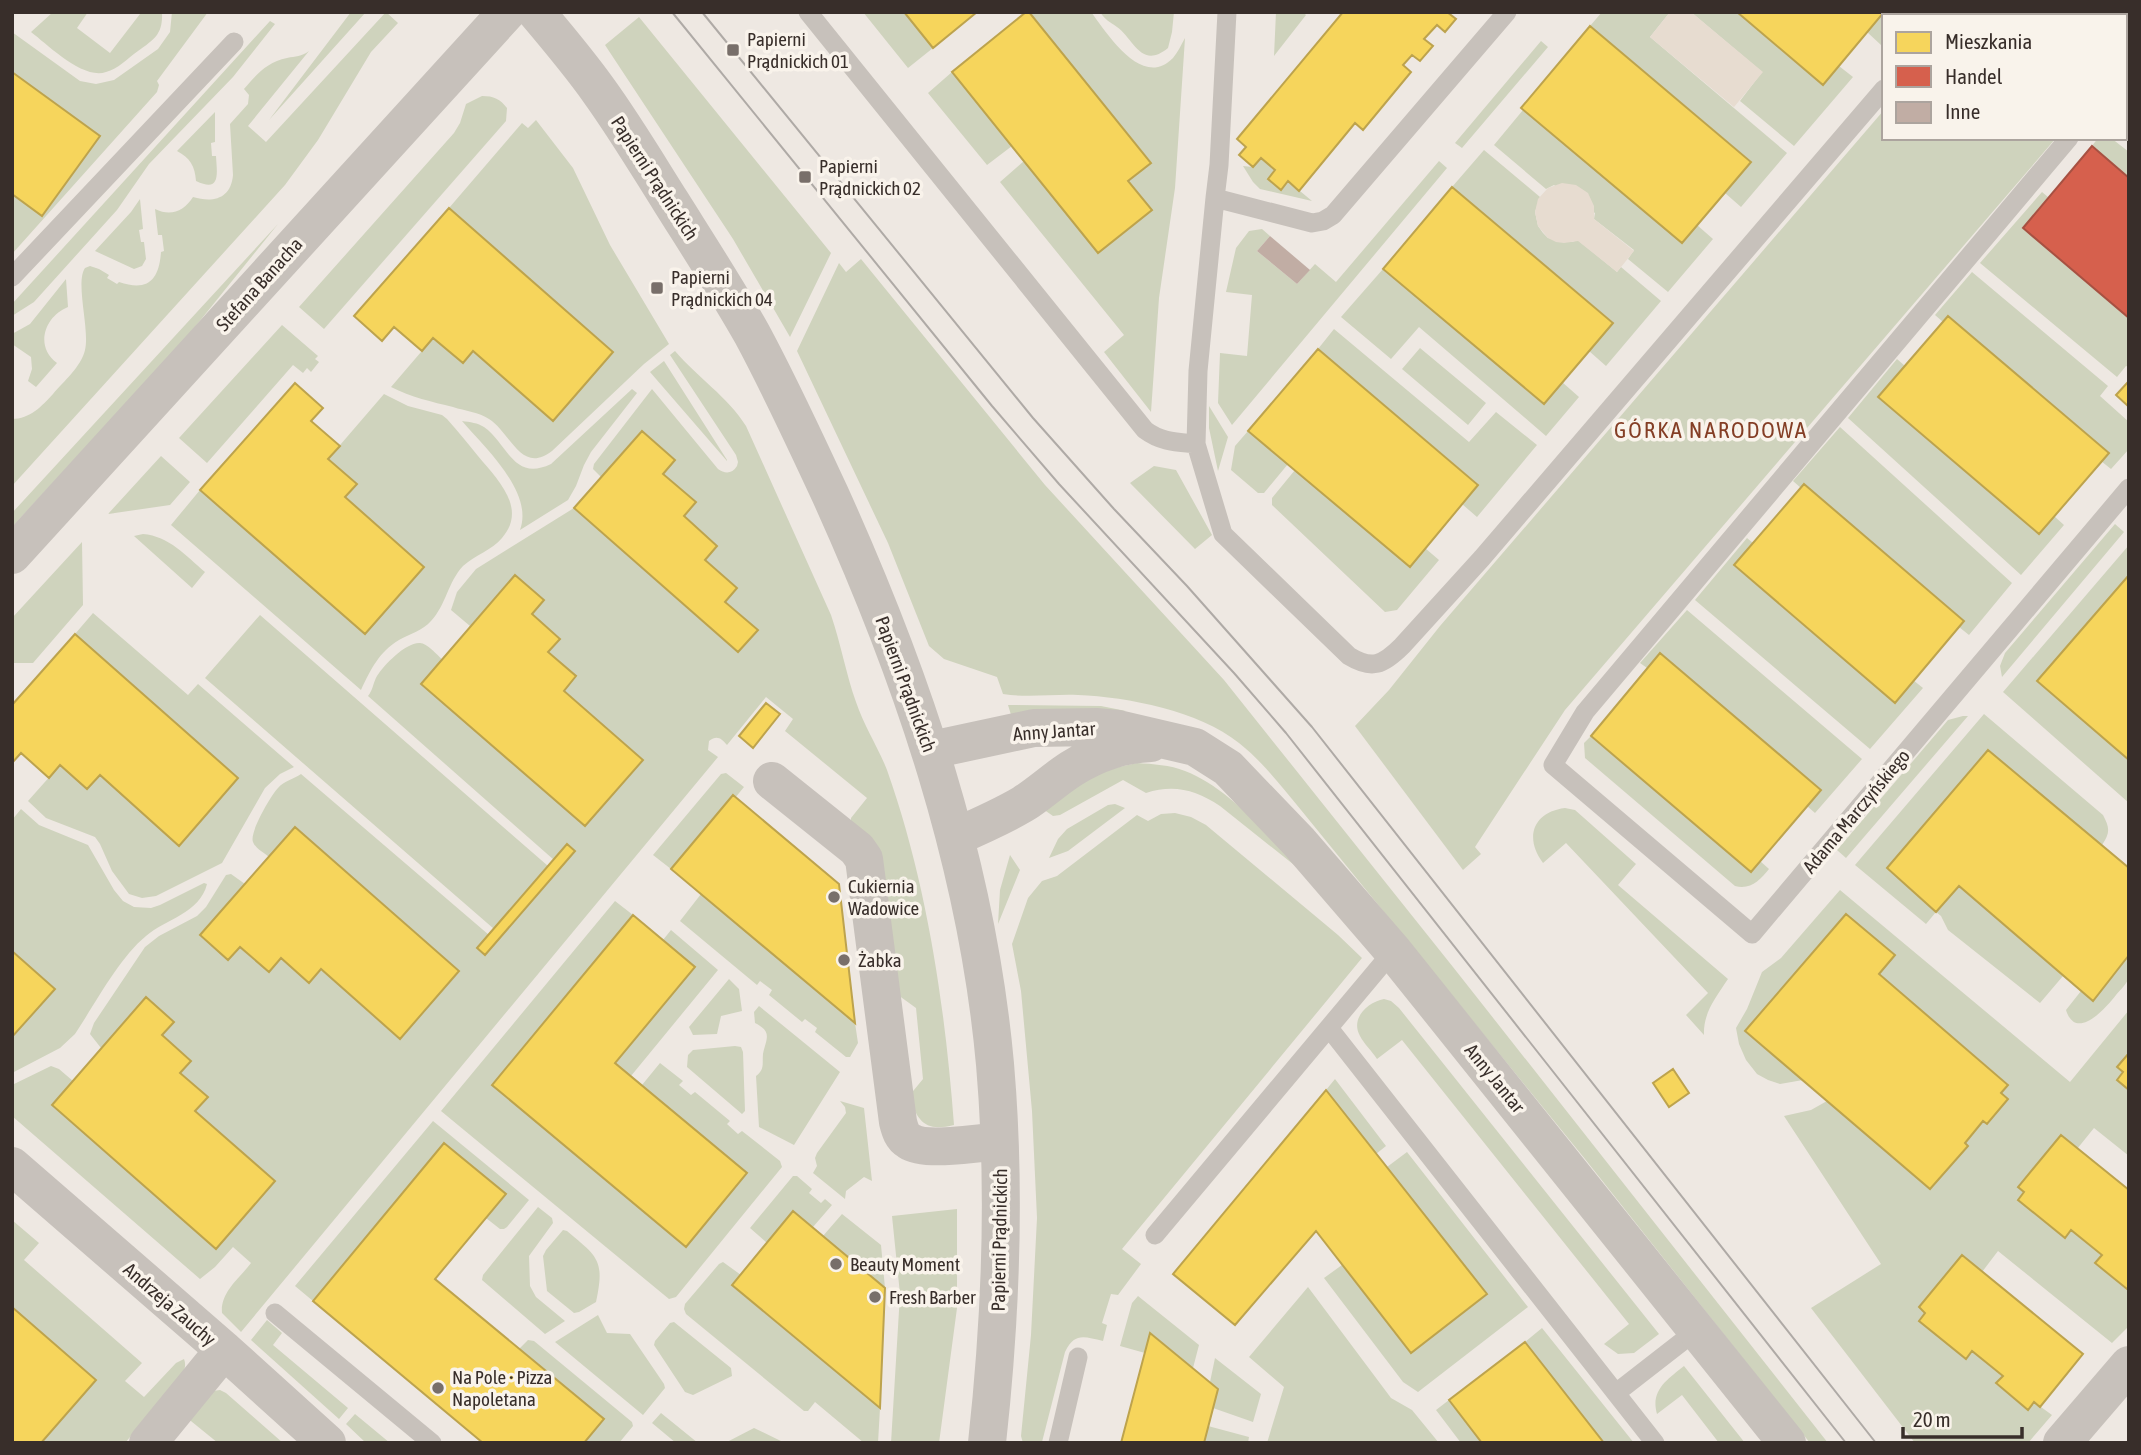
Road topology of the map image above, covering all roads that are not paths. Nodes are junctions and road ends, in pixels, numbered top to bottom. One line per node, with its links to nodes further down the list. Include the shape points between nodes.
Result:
1 (507, 12): 13 (street, Stefana Banacha)
2 (536, 12): 15 (street, Papierni Prądnickich, via 628,133 753,336 871,585)
3 (808, 12): 11 (lane, via 1145,430 1166,442)
4 (1227, 12): 9 (lane)
5 (1507, 12): 9 (lane, via 1333,215 1312,223)
6 (233, 42): 10 (lane)
7 (1882, 91): 11 (lane, via 1390,659 1363,664 1349,656 1223,534)
8 (2067, 140): 12 (lane, Adama Marczyńskiego, via 1585,712 1553,765 1752,934)
9 (1215, 198): 11 (lane, via 1198,371)
10 (12, 277)
11 (1196, 444)
12 (2129, 488)
13 (12, 555)
14 (1178, 743): 15 (street, Anny Jantar, via 1118,729 1071,726 1034,728); 17 (street, Anny Jantar, via 1134,744 1100,755 1003,816); 18 (street, Anny Jantar, via 1212,756 1246,784)
15 (931, 750): 17 (street, Papierni Prądnickich)
16 (772, 781): 20 (street, via 864,859 903,1136 922,1146)
17 (955, 837): 20 (street, Papierni Prądnickich, via 985,984)
18 (1393, 951): 19 (lane); 24 (street, Anny Jantar)
19 (1329, 1028): 22 (lane); 28 (lane)
20 (999, 1141): 32 (street, Papierni Prądnickich, via 1001,1272)
21 (12, 1166): 25 (street, Andrzeja Zauchy)
22 (1155, 1235)
23 (275, 1313): 31 (lane)
24 (1697, 1330): 28 (lane); 35 (street, Anny Jantar)
25 (224, 1350): 29 (street); 30 (street, Andrzeja Zauchy)
26 (1078, 1357): 33 (lane)
27 (2129, 1364): 36 (street)
28 (1616, 1393): 34 (lane)
29 (148, 1443)
30 (327, 1443)
31 (432, 1443)
32 (986, 1443)
33 (1058, 1443)
34 (1655, 1443)
35 (1787, 1443)
36 (2063, 1443)

